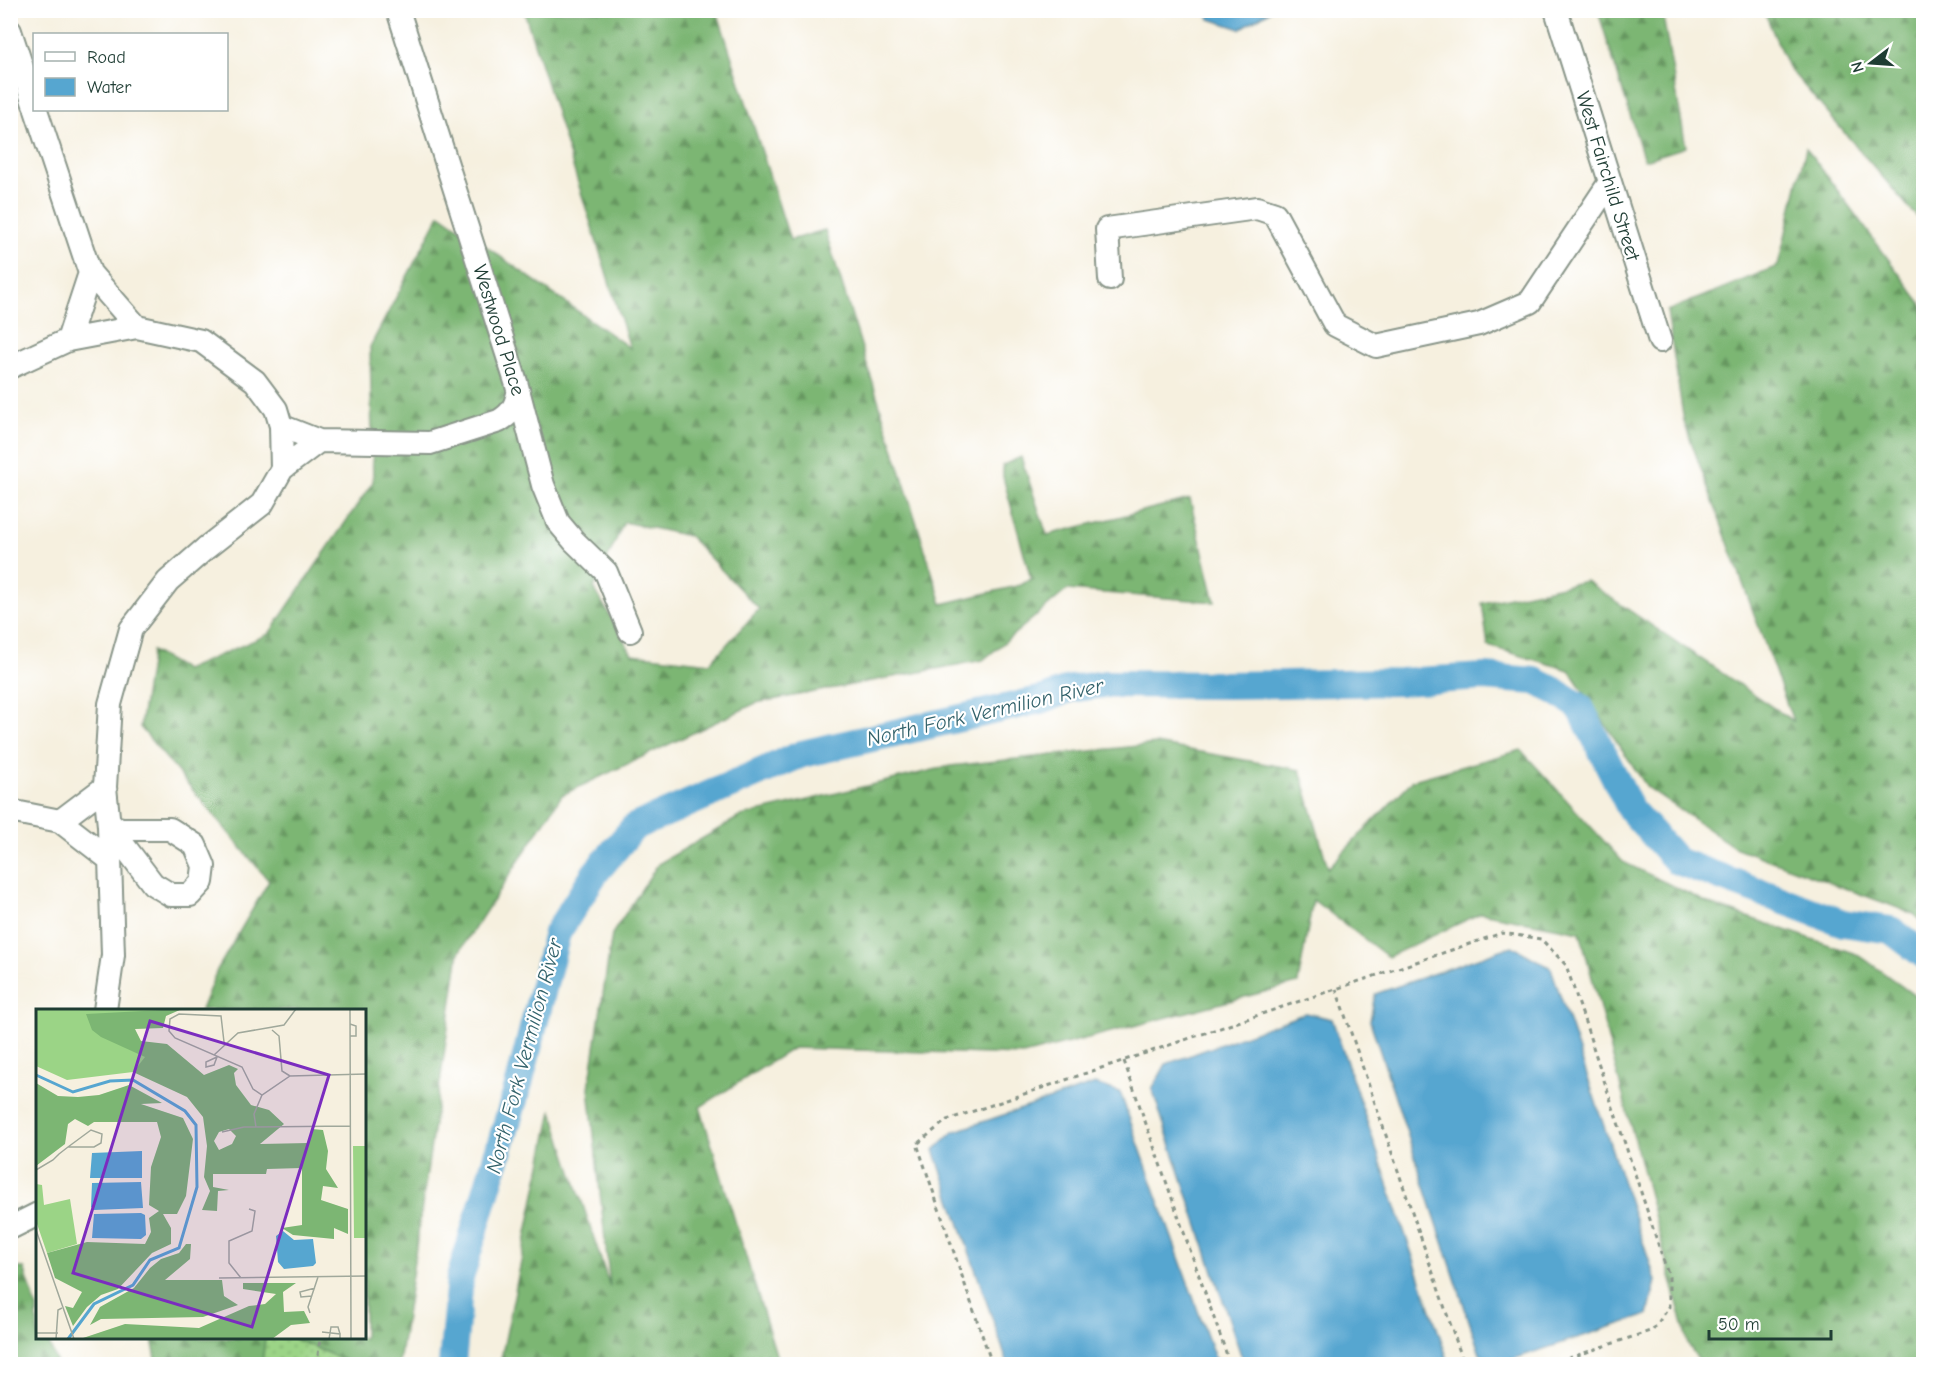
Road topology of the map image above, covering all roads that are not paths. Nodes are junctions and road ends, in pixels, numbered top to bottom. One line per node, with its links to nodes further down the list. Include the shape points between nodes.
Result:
1 (398, 10): 13 (street, Westwood Place)
2 (1556, 10): 6 (street, West Fairchild Street)
3 (10, 32): 4 (street)
4 (33, 101)
5 (36, 111): 7 (street)
6 (1610, 182): 8 (street, via 1530,302 1479,324 1376,346 1335,325 1275,214 1257,208 1107,230); 11 (street, West Fairchild Street)
7 (90, 273): 9 (street); 10 (street)
8 (1110, 279)
9 (137, 327): 10 (street); 14 (street, via 201,341 255,381 276,409)
10 (68, 340): 12 (street)
11 (1660, 341)
12 (10, 367)
13 (518, 394): 15 (street, via 515,406 499,421 430,443); 17 (street, Westwood Place, via 543,485 558,522 606,572)
14 (281, 426): 15 (street); 16 (street)
15 (319, 441): 16 (street)
16 (282, 469): 18 (street, via 262,504 168,581 131,629 110,704)
17 (630, 631)
18 (105, 787): 20 (street); 21 (street)
19 (10, 811): 20 (street)
20 (60, 821): 21 (street)
21 (109, 860): 22 (street, via 113,955)
22 (105, 1009)
23 (36, 1215): 24 (street)
24 (10, 1228)

